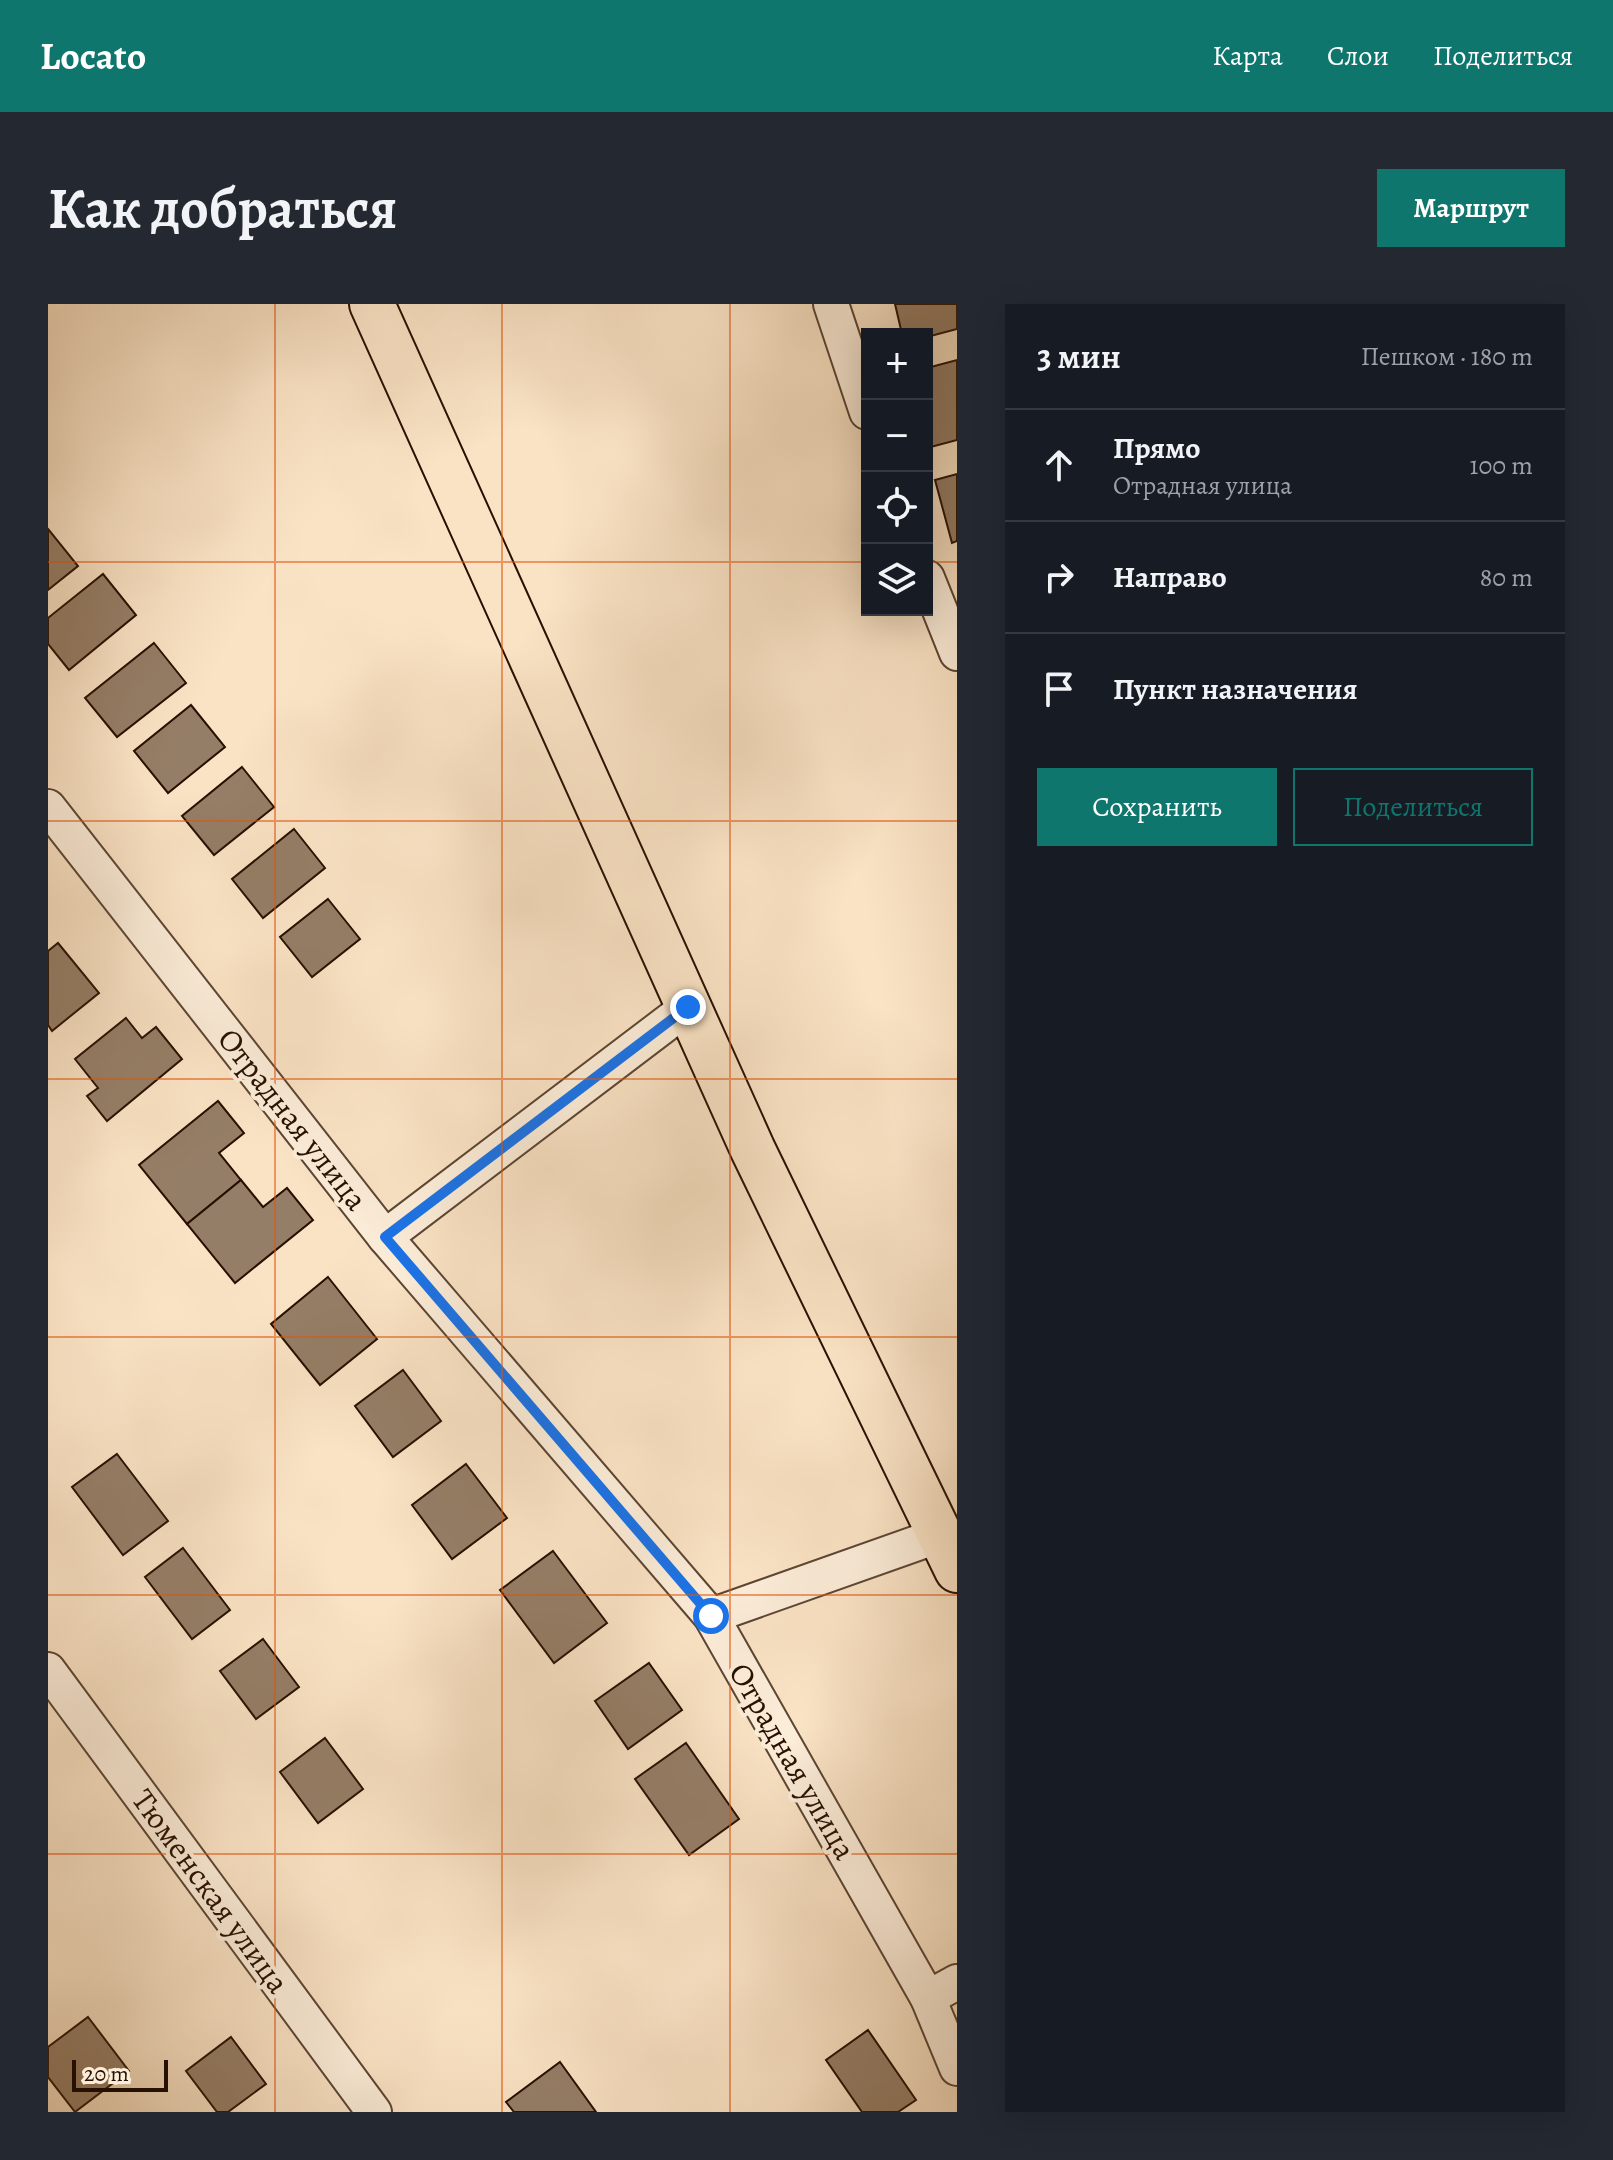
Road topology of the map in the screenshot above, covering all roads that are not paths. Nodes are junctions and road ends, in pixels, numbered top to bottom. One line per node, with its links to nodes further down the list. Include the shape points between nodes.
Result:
1 (372, 304): 7 (main road)
2 (831, 304): 3 (street)
3 (863, 400)
4 (933, 593): 5 (street)
5 (957, 653)
6 (48, 807): 8 (street, Отрадная улица)
7 (688, 1007): 8 (street); 9 (main road)
8 (385, 1237): 10 (street, Отрадная улица)
9 (949, 1552): 10 (street)
10 (711, 1616): 12 (street, Отрадная улица)
11 (48, 1670): 14 (street, Тюменская улица)
12 (943, 1990): 13 (street, Отрадная улица)
13 (957, 2068)
14 (374, 2112)

